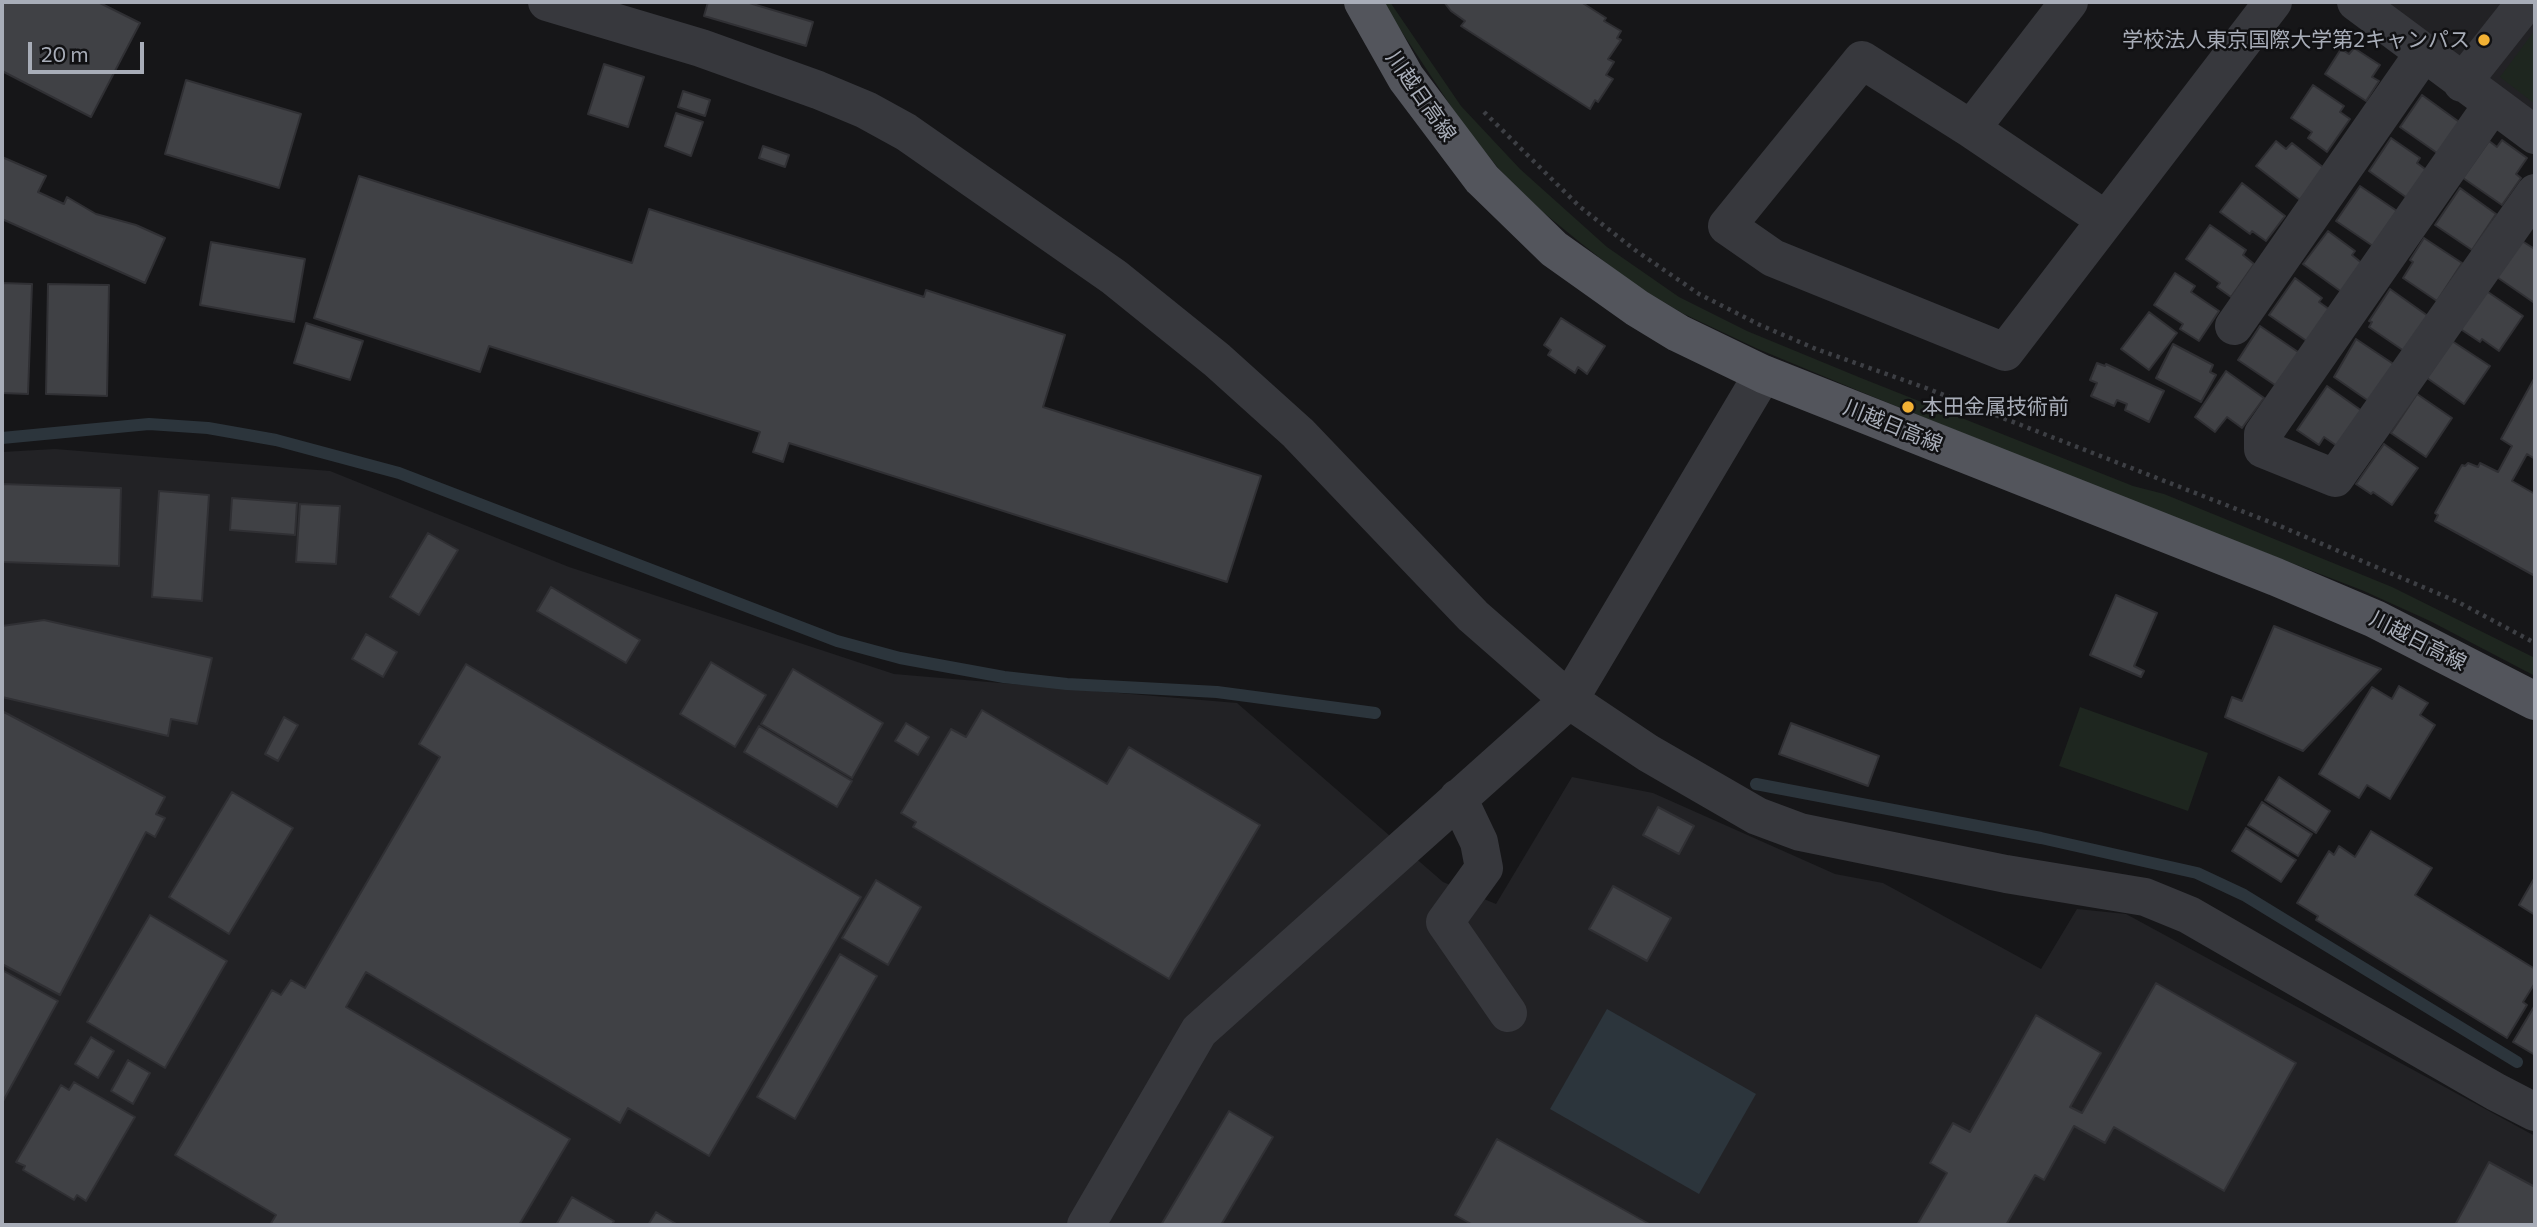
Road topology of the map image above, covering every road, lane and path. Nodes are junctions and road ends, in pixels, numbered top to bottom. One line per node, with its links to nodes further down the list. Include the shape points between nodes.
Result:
1 (547, 2): 16 (street, via 701,48 818,90 906,132 1114,277 1217,360 1297,433 1473,616)
2 (1363, 2): 15 (main road, 川越日高線, via 1406,78 1443,129 1520,218 1554,249 1637,308)
3 (2069, 2): 10 (street)
4 (2273, 2): 13 (street)
5 (2356, 2): 7 (street)
6 (2526, 2): 8 (street)
7 (2423, 54): 8 (street); 14 (street)
8 (2462, 83): 9 (street)
9 (2492, 105): 11 (street); 12 (street, via 2263,434 2263,449 2335,478)
10 (1971, 129): 13 (street); 13 (street, via 1861,60 1727,226 1773,258 2005,352)
11 (2535, 135)
12 (2535, 193)
13 (2106, 220)
14 (2234, 326)
15 (1763, 374): 16 (street); 17 (main road, 川越日高線, via 2276,577 2375,619)
16 (1569, 700): 18 (street); 20 (street, via 1703,785 1758,816 1800,832 2145,897 2178,911)
17 (2535, 701)
18 (1458, 798): 19 (street, via 1479,842 1484,868 1445,922); 21 (street, via 1199,1031)
19 (1508, 1013)
20 (2535, 1112)
21 (1086, 1225)

